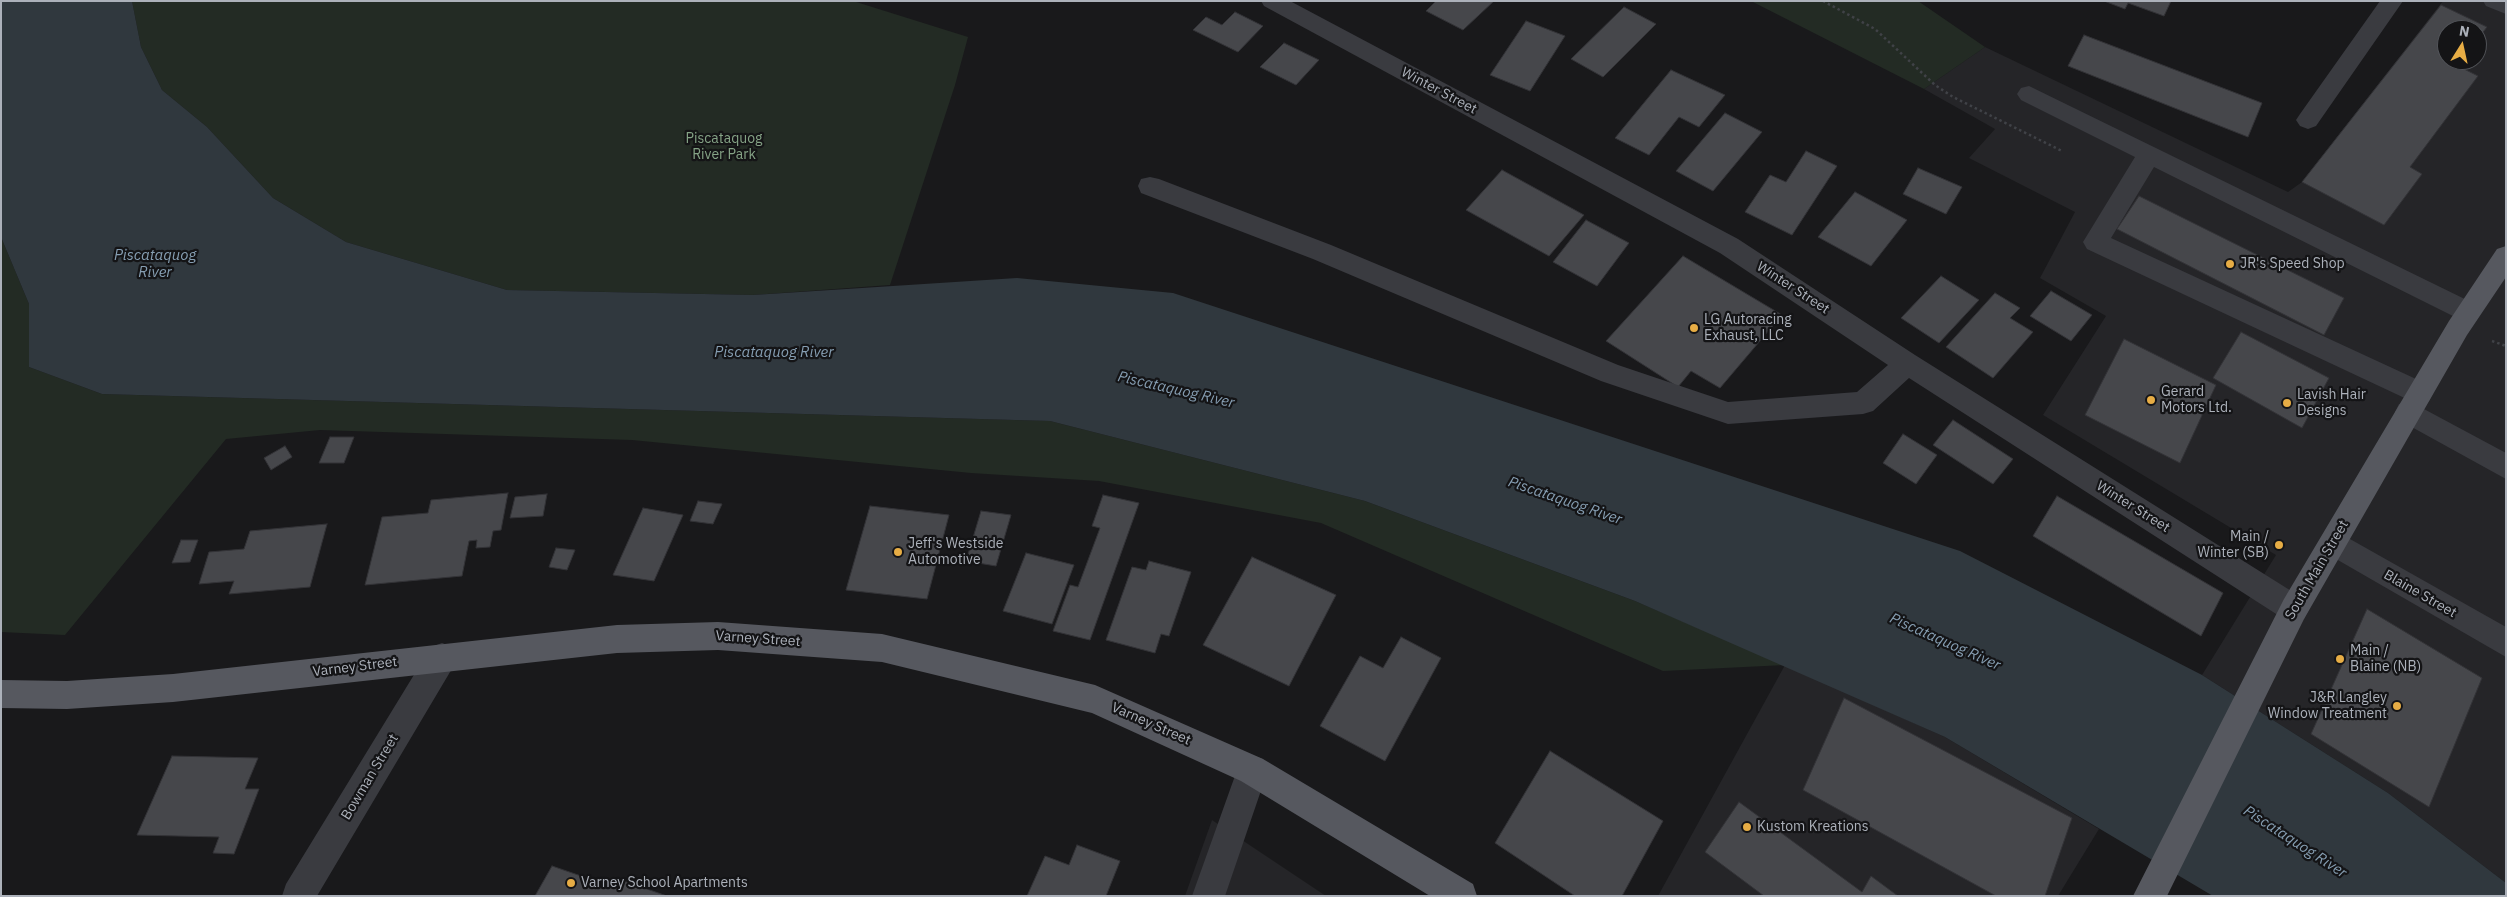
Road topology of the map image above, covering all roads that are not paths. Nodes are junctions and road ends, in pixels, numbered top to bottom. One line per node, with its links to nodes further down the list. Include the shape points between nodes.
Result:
1 (1272, 1): 11 (street, Winter Street, via 1729,246)
2 (2392, 1): 6 (street)
3 (2494, 1): 4 (street)
4 (2506, 6)
5 (2029, 94): 7 (street)
6 (2308, 120)
7 (2150, 154): 10 (street); 12 (street, via 2096,242)
8 (1150, 186): 11 (street, via 1322,252 1610,373 1728,413 1863,403)
9 (2506, 256): 10 (main road, South Main Street)
10 (2468, 312): 12 (main road, South Main Street)
11 (1906, 363): 15 (street, Winter Street)
12 (2414, 403): 13 (street); 14 (main road, South Main Street)
13 (2506, 467)
14 (2334, 543): 15 (main road, South Main Street); 16 (street, Blaine Street)
15 (2294, 609): 20 (main road, South Main Street)
16 (2506, 643)
17 (442, 657): 18 (main road, Varney Street, via 173,688 67,695); 19 (main road, Varney Street, via 617,639 718,636 882,648 1095,699); 21 (street, Bowman Street)
18 (1, 694)
19 (1252, 770): 22 (street); 23 (main road, Varney Street)
20 (2152, 890)
21 (298, 896)
22 (1208, 896)
23 (1461, 896)

